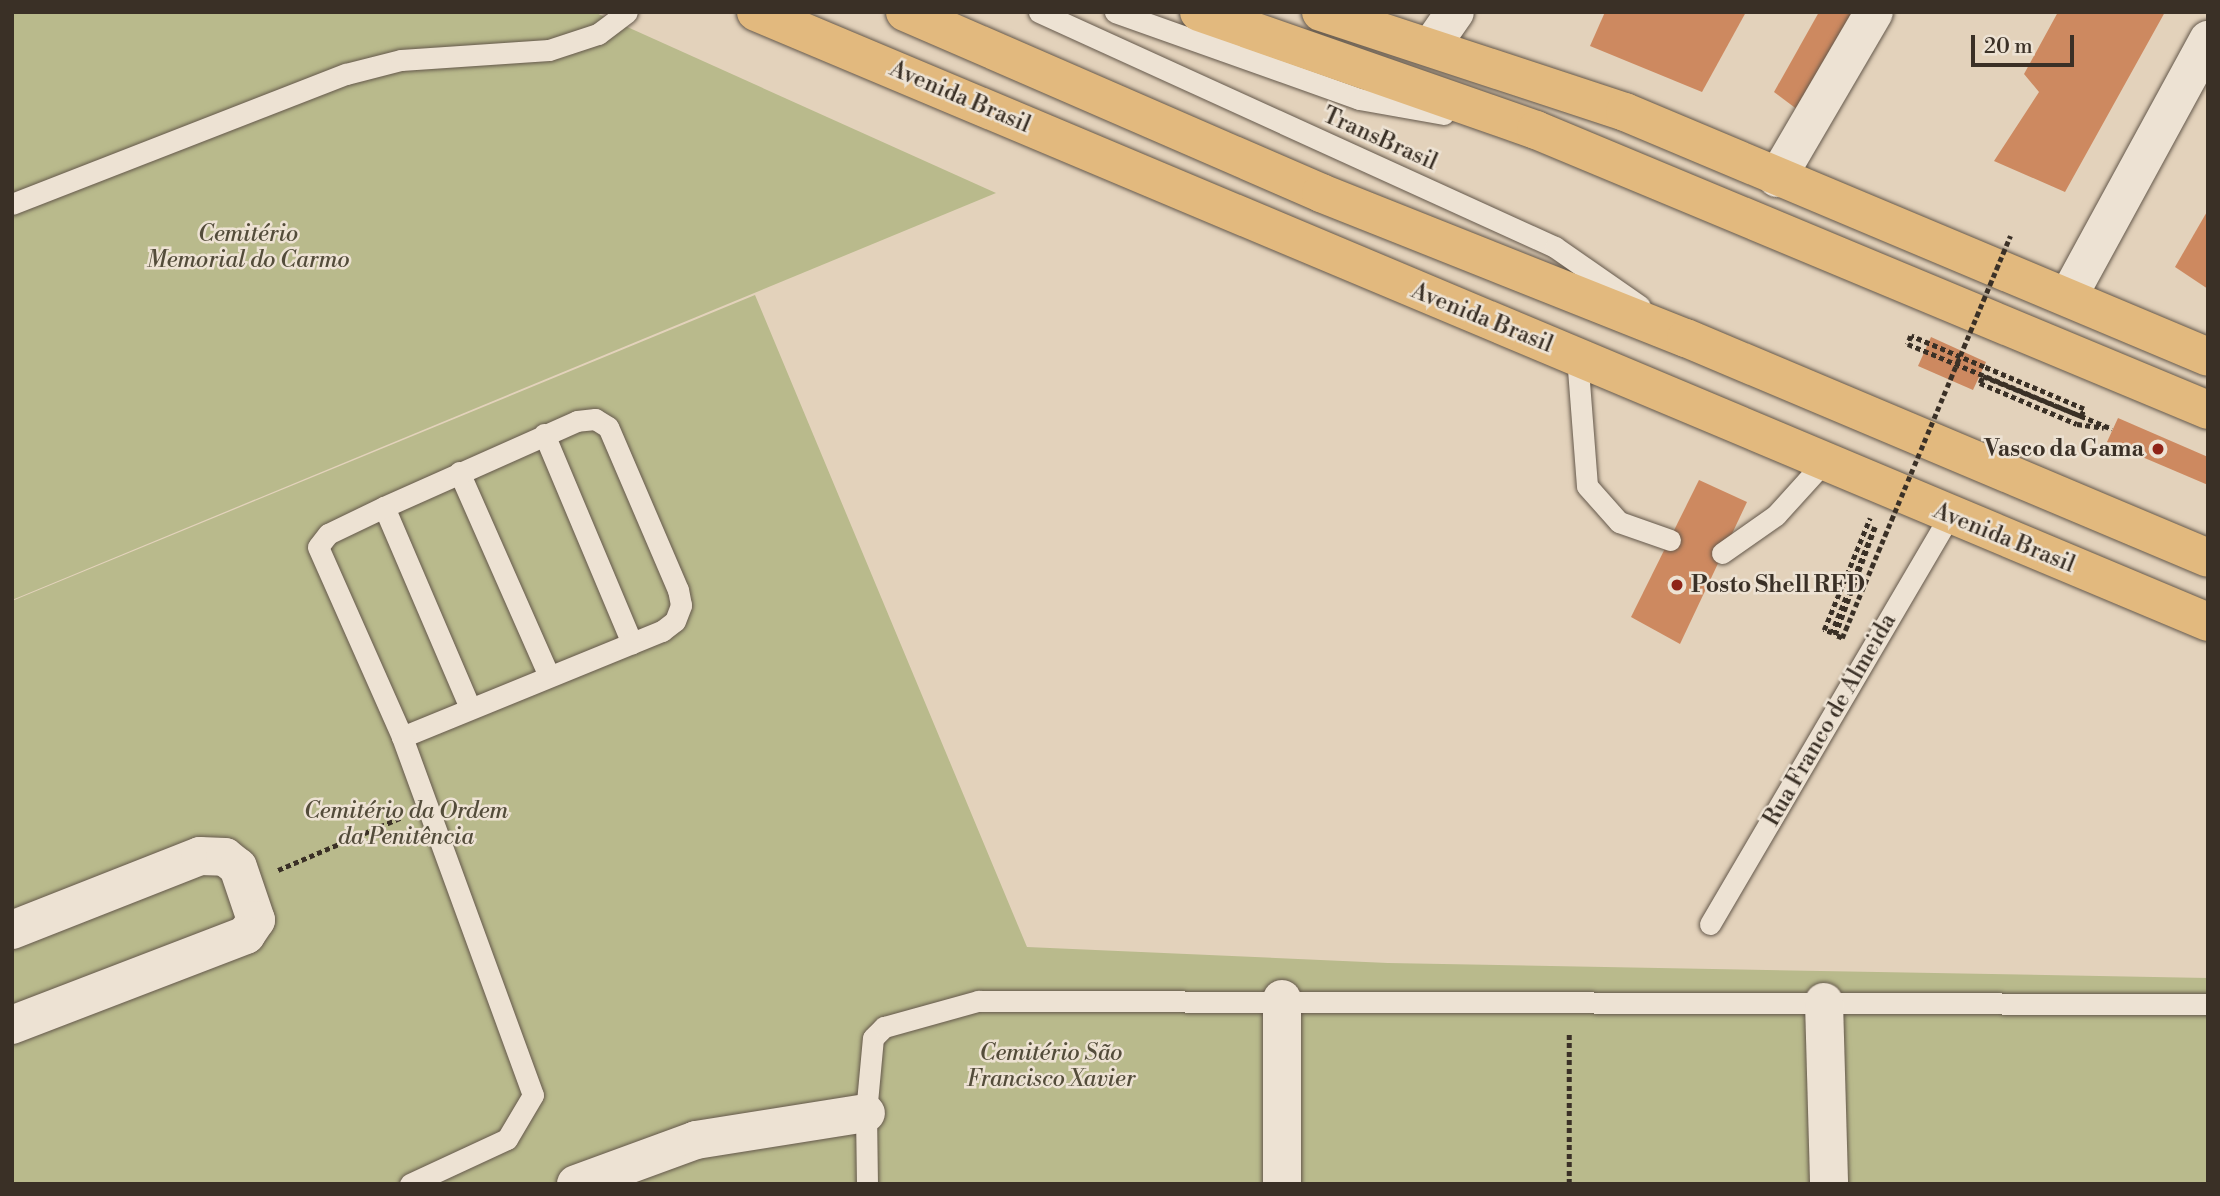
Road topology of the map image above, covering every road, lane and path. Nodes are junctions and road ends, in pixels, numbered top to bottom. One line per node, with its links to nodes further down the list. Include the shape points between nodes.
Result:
1 (627, 12): 15 (lane, via 598,34 549,50 401,60 346,74)
2 (756, 12): 19 (highway, Avenida Brasil)
3 (905, 12): 18 (highway, via 1321,192)
4 (1039, 12): 18 (lane, TransBrasil, via 1555,247)
5 (1115, 12): 13 (lane, TransBrasil, via 1359,99)
6 (1199, 12): 13 (highway)
7 (1321, 12): 12 (highway)
8 (1357, 12): 12 (street)
9 (1455, 12): 12 (street)
10 (1874, 12): 14 (street)
11 (2208, 40): 17 (street)
12 (1420, 41): 14 (highway, via 1625,112)
13 (1535, 130): 22 (highway)
14 (1777, 177): 17 (highway)
15 (12, 204)
16 (2010, 236): 20 (path, bridge)
17 (2068, 297): 21 (highway)
18 (1686, 338): 31 (highway)
19 (1577, 356): 24 (highway, Avenida Brasil); 29 (lane, via 1587,486 1619,522)
20 (1957, 356): 20 (path, bridge, via 2084,409 2081,416 1983,376 1980,383 2077,424 2112,429 1908,344 1911,336); 26 (path, bridge, via 1842,638 1835,635 1879,528 1832,634 1824,630)
21 (2208, 357)
22 (2208, 410)
23 (544, 435): 25 (lane); 33 (lane); 33 (lane, via 577,421 595,419 608,427 667,562 681,605 675,621)
24 (1824, 462): 26 (highway, Avenida Brasil); 30 (lane, via 1776,515)
25 (459, 472): 27 (lane); 34 (lane)
26 (1883, 488): 28 (highway, Avenida Brasil)
27 (384, 507): 35 (lane); 36 (lane, via 328,534 318,547 321,564)
28 (1950, 516): 32 (highway, Avenida Brasil); 39 (lane, Rua Franco de Almeida)
29 (1670, 540)
30 (1723, 553)
31 (2208, 558)
32 (2208, 622)
33 (632, 643): 34 (lane)
34 (549, 676): 35 (lane)
35 (470, 708): 36 (lane)
36 (402, 737): 37 (lane)
37 (427, 806): 38 (path); 47 (lane, via 533,1096 507,1139)
38 (245, 884): 40 (street, via 231,859 200,856); 45 (street, via 256,920 246,935)
39 (1710, 924)
40 (12, 930)
41 (1282, 999): 43 (lane); 46 (lane, via 1014,997 929,1011 884,1027 873,1038); 50 (street)
42 (1824, 1002): 43 (lane); 44 (lane); 52 (street)
43 (1569, 1004): 51 (path)
44 (2208, 1004)
45 (12, 1025)
46 (866, 1113): 48 (street, via 696,1140); 49 (lane)
47 (410, 1184)
48 (576, 1184)
49 (867, 1184)
50 (1283, 1184)
51 (1569, 1184)
52 (1829, 1184)

